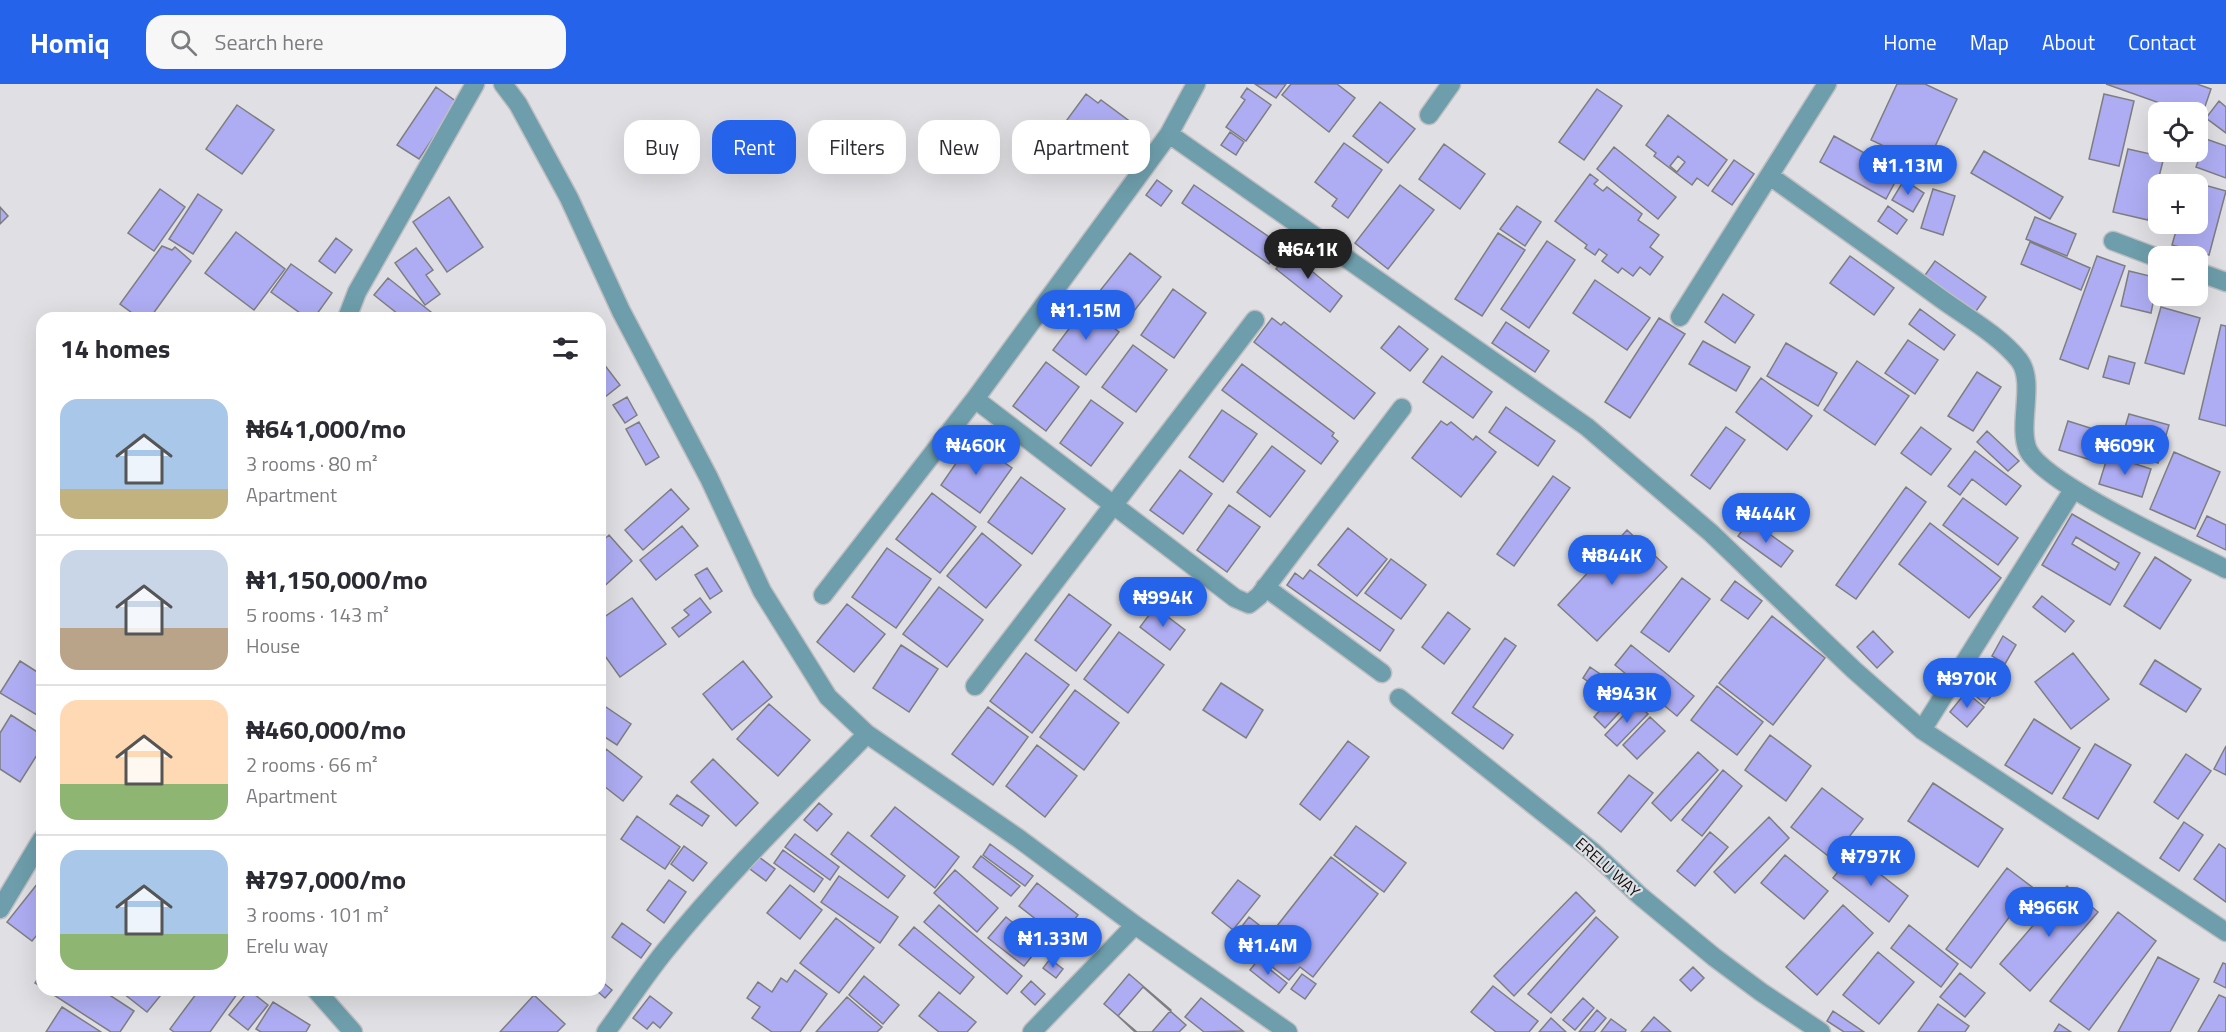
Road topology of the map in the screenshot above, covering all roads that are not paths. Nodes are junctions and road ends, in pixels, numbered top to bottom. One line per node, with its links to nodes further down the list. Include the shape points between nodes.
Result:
1 (475, 84): 13 (street)
2 (503, 84): 27 (street, via 570,198 621,311 709,478 762,591 819,685)
3 (1196, 84): 7 (street)
4 (1451, 84): 6 (street)
5 (1827, 84): 8 (street)
6 (1429, 115)
7 (1168, 134): 16 (street); 26 (street, via 1587,427 1711,533 1854,670)
8 (1770, 176): 14 (street); 18 (street, via 1985,331 2021,362 2029,451)
9 (2113, 241): 10 (street)
10 (2148, 254)
11 (2208, 276): 12 (street)
12 (2226, 282)
13 (349, 312)
14 (1680, 317)
15 (1255, 320): 19 (street)
16 (975, 399): 19 (street); 22 (street)
17 (1402, 408): 21 (street)
18 (2073, 490): 20 (street); 26 (street)
19 (1114, 507): 21 (street, via 1235,598 1249,604); 24 (street)
20 (2226, 569)
21 (1265, 587): 23 (street)
22 (823, 595)
23 (1382, 673)
24 (975, 686)
25 (1399, 698): 37 (street, ERELU WAY, via 1593,852 1714,957)
26 (1922, 729): 31 (street)
27 (867, 734): 30 (street); 34 (street, via 705,903)
28 (36, 849): 29 (street)
29 (0, 909)
30 (1135, 925): 35 (street); 36 (street)
31 (2226, 932)
32 (321, 996): 33 (street)
33 (352, 1032)
34 (606, 1032)
35 (1032, 1032)
36 (1288, 1032)
37 (1821, 1032)

